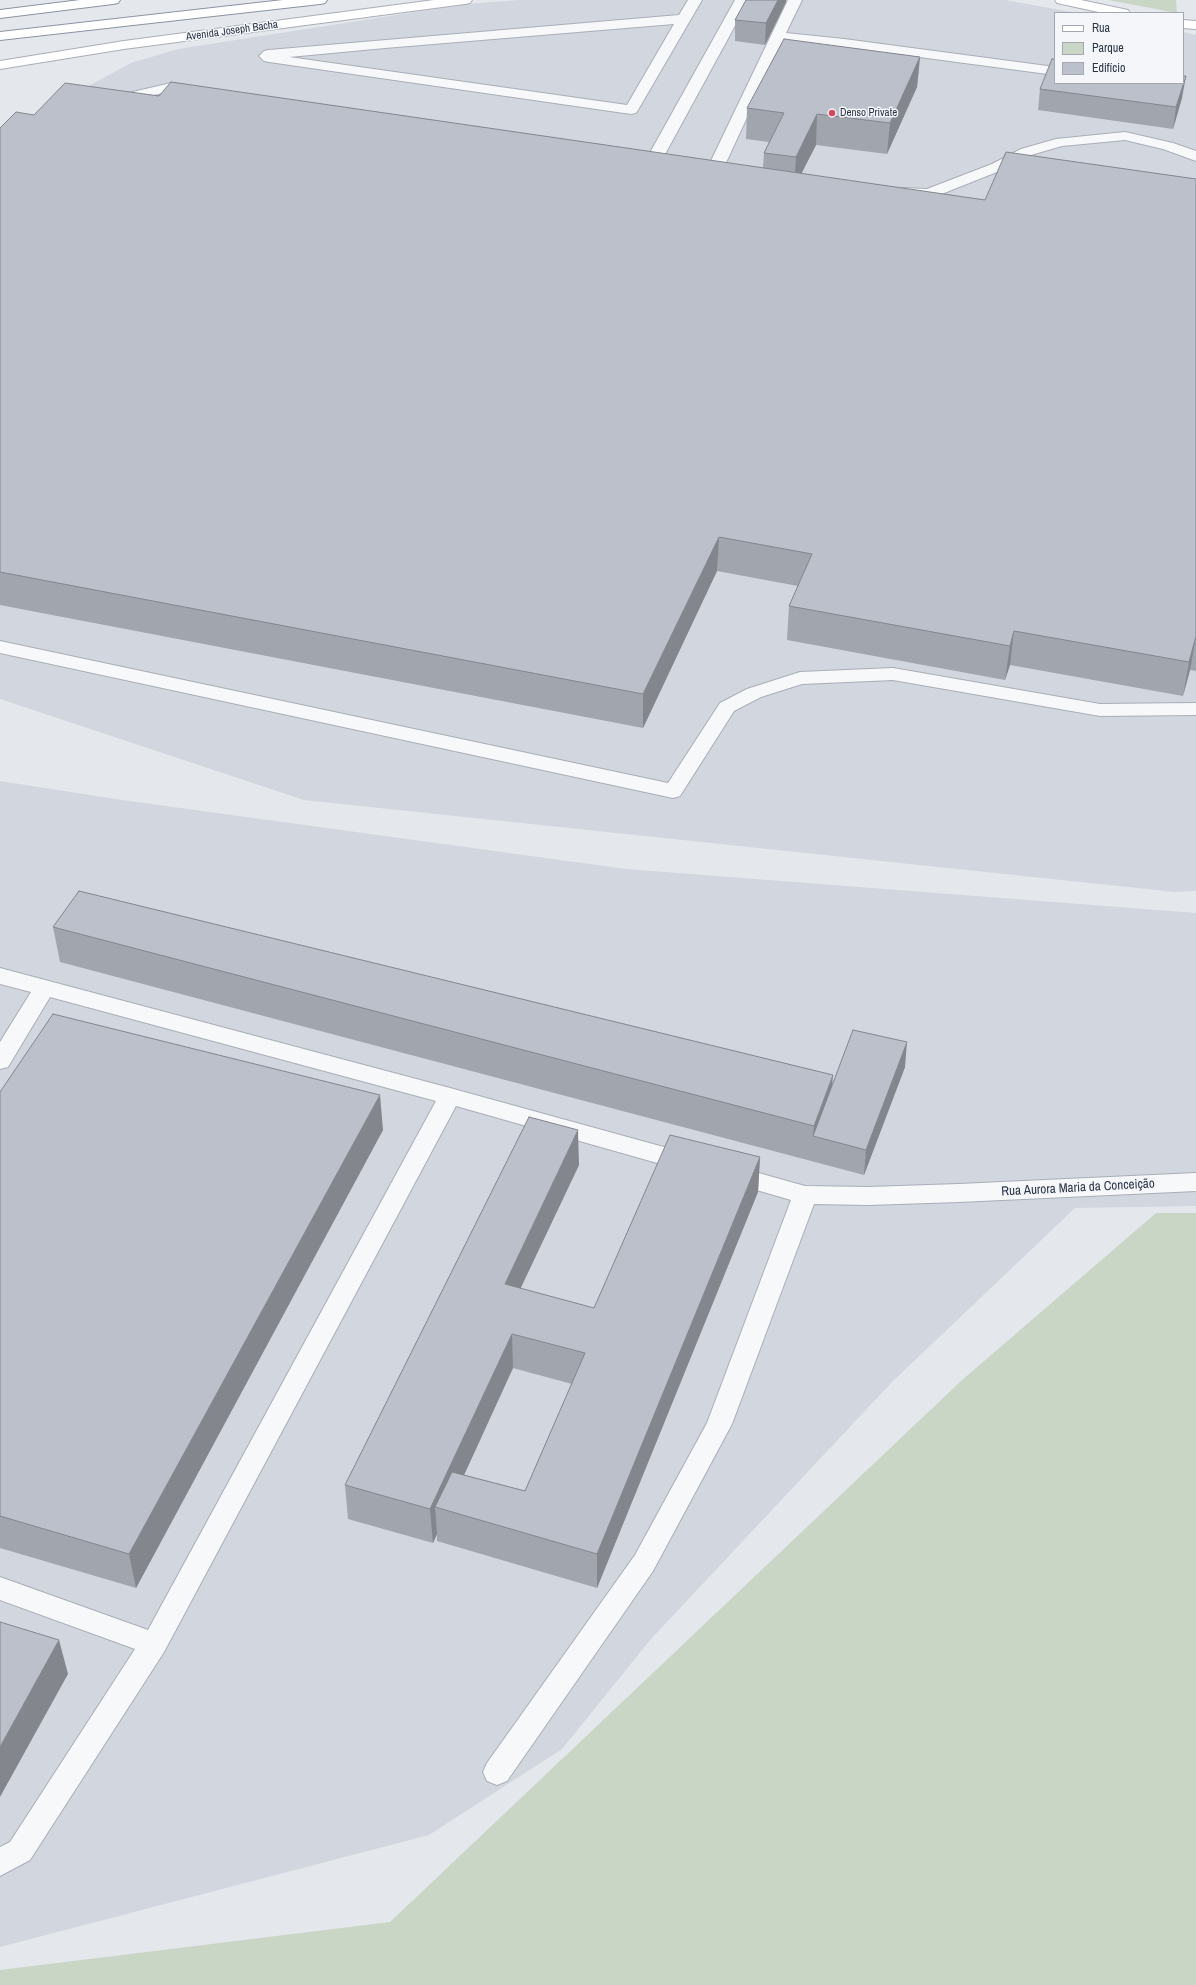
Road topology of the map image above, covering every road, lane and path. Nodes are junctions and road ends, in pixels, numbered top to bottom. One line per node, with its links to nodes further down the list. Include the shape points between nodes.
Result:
1 (113, 0): 9 (main road)
2 (320, 0): 13 (main road)
3 (465, 0): 15 (main road, Avenida Joseph Bacha, via 132,44)
4 (695, 0): 10 (street)
5 (742, 0): 21 (street)
6 (795, 0): 14 (street)
7 (1062, 0): 8 (main road)
8 (1118, 12)
9 (0, 14)
10 (683, 19): 10 (street, via 631,110 266,56 377,44)
11 (1184, 24): 12 (main road)
12 (1196, 25)
13 (0, 36)
14 (779, 38): 16 (street, via 844,43); 24 (street)
15 (0, 65)
16 (1054, 71)
17 (210, 93): 18 (street, via 171,87)
18 (94, 105)
19 (639, 156): 21 (street)
20 (1196, 156): 25 (street, via 1168,146 1125,136 1061,142 1026,152)
21 (655, 158): 22 (street)
22 (670, 161)
23 (701, 165): 24 (street)
24 (716, 167): 26 (street)
25 (997, 167): 27 (street); 28 (street, via 929,194)
26 (732, 170)
27 (1020, 170)
28 (887, 193)
29 (0, 647): 30 (street, via 673,792 727,707 754,693 800,678 893,674 1100,710)
30 (1196, 709)
31 (0, 976): 32 (street, Rua Aurora Maria da Conceição)
32 (45, 988): 33 (street); 34 (street, Rua Aurora Maria da Conceição)
33 (0, 1061)
34 (450, 1096): 36 (street, Rua Aurora Maria da Conceição); 38 (street)
35 (1196, 1182): 36 (street, Rua Aurora Maria da Conceição, via 959,1193)
36 (805, 1195): 39 (street, via 719,1424 644,1563)
37 (0, 1588): 38 (street)
38 (154, 1644): 40 (street, via 20,1851)
39 (497, 1772)
40 (0, 1863)

